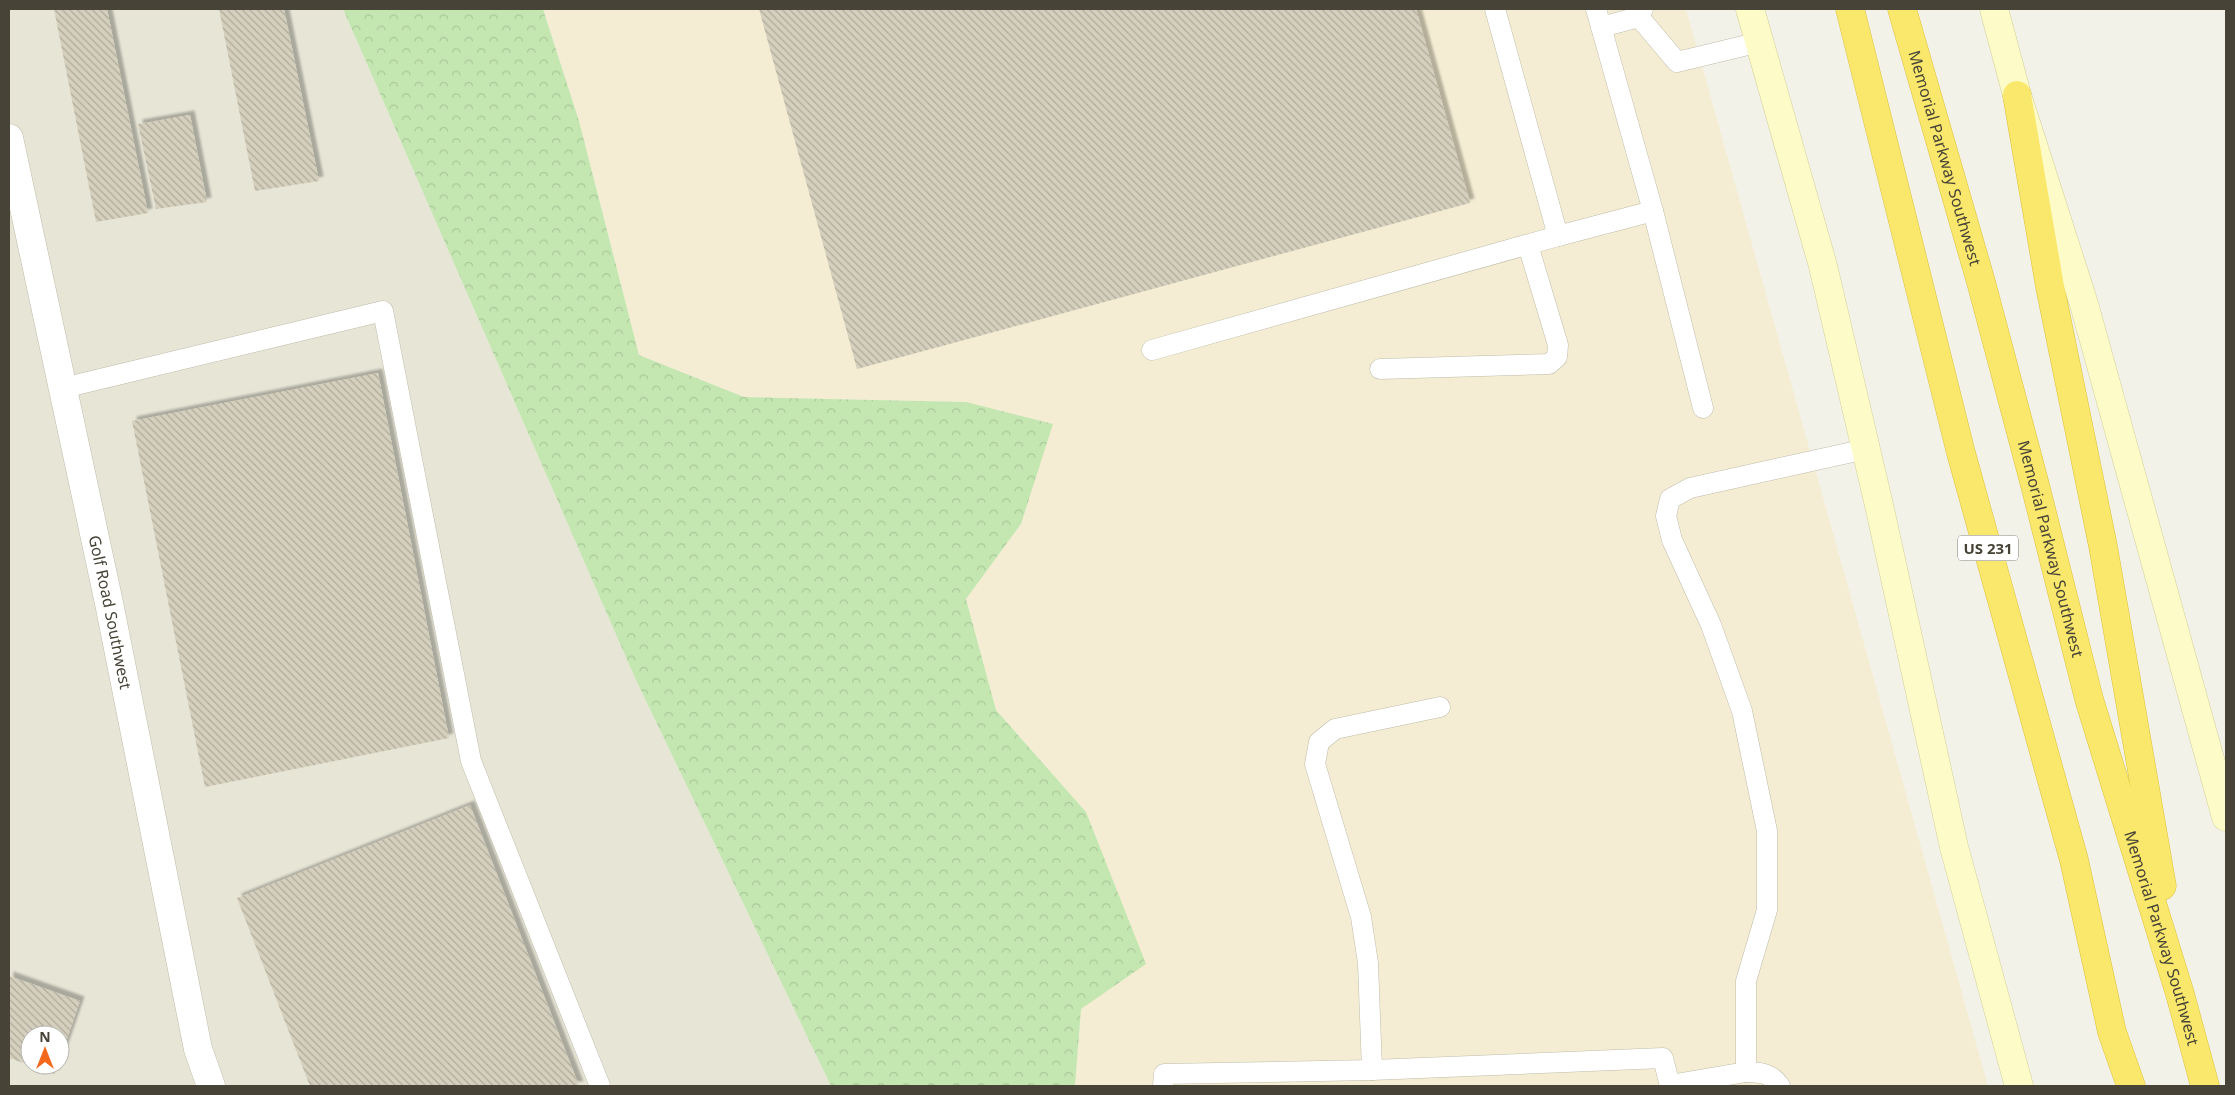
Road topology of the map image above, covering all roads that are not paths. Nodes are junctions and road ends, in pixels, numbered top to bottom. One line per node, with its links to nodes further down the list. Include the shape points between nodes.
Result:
1 (1495, 9): 14 (lane)
2 (1750, 9): 9 (main road)
3 (1834, 9): 10 (highway)
4 (1850, 9): 10 (highway, US 231)
5 (1902, 9): 23 (highway, Memorial Parkway Southwest, via 1981,282 2089,699)
6 (1994, 9): 11 (main road)
7 (1641, 13): 8 (lane); 9 (lane, via 1677,62)
8 (1599, 18): 13 (lane)
9 (1760, 42): 20 (main road, via 1823,266)
10 (1866, 68): 24 (highway, US 231, via 1961,453 2074,860)
11 (2017, 95): 22 (main road, via 2084,304); 23 (highway, via 2050,287 2103,546)
12 (9, 138): 18 (street, Golf Road Southwest)
13 (1653, 211): 14 (lane); 19 (lane)
14 (1558, 236): 15 (lane)
15 (1528, 245): 16 (lane); 17 (lane, via 1558,345 1557,357 1553,361 1549,364)
16 (1152, 350)
17 (1380, 369)
18 (63, 388): 28 (street, Golf Road Southwest, via 110,603 198,1049); 29 (lane, via 383,311 471,762)
19 (1703, 408)
20 (1866, 449): 26 (lane, via 1690,488 1670,499 1666,516 1672,540 1711,625 1742,711 1767,831 1766,910 1746,981); 33 (main road, via 1954,847)
21 (1440, 707): 25 (lane, via 1335,729 1319,742 1316,764 1361,917 1368,963)
22 (2226, 817)
23 (2180, 994): 36 (highway, Memorial Parkway Southwest)
24 (2112, 1032): 34 (highway); 35 (highway, US 231)
25 (1372, 1070): 27 (lane); 31 (lane, via 1663,1058)
26 (1746, 1072): 31 (lane); 32 (lane, via 1762,1072)
27 (1253, 1079): 30 (lane, via 1164,1074)
28 (211, 1086)
29 (600, 1086)
30 (1164, 1086)
31 (1670, 1086)
32 (1780, 1086)
33 (2019, 1086)
34 (2121, 1086)
35 (2131, 1086)
36 (2205, 1086)

